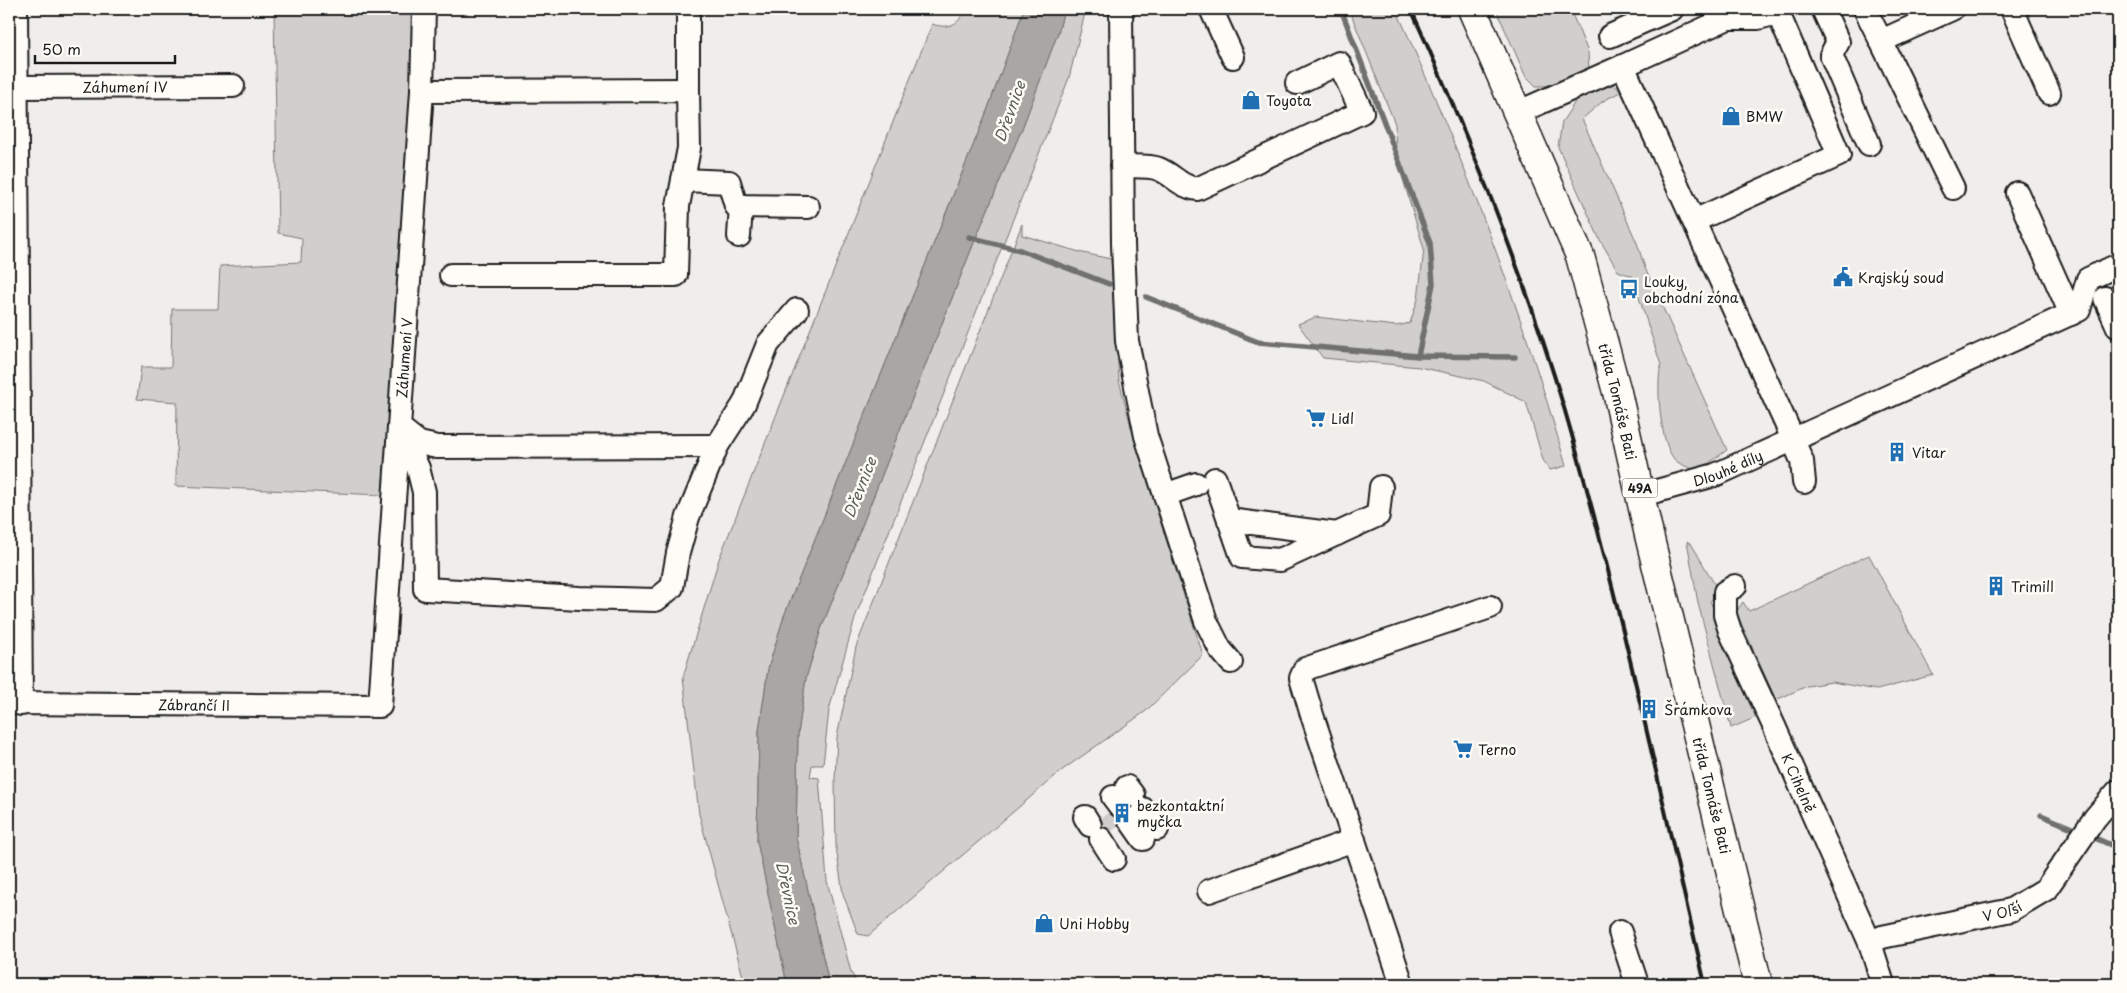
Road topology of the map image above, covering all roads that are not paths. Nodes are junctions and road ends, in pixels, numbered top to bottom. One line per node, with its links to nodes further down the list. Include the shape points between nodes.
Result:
1 (16, 9): 19 (street)
2 (424, 9): 21 (street, Záhumení V)
3 (688, 9): 20 (street)
4 (1121, 9): 25 (street)
5 (1211, 9): 15 (street)
6 (1472, 9): 23 (main road, třída Tomáše Bati / 49A)
7 (1672, 9): 13 (street)
8 (1823, 9): 24 (street, via 1838,42 1831,55)
9 (1865, 9): 14 (street)
10 (1952, 9): 14 (street)
11 (2012, 9): 22 (street)
12 (1782, 11): 16 (street, via 1758,18 1728,18); 31 (street, via 1839,156)
13 (1610, 36)
14 (1882, 41): 27 (street)
15 (1233, 57)
16 (1623, 66): 23 (street); 31 (street)
17 (1297, 83): 25 (street, via 1339,63 1362,112 1197,189 1184,187 1171,175 1156,168)
18 (233, 86): 19 (street, Záhumení IV)
19 (17, 87): 42 (street)
20 (688, 90): 21 (street); 26 (street, via 689,148)
21 (422, 91): 39 (street, Záhumení V)
22 (2049, 93)
23 (1519, 112): 46 (main road, třída Tomáše Bati / 49A, via 1580,256)
24 (1868, 144)
25 (1122, 166): 45 (street, via 1127,341 1146,436)
26 (683, 180): 29 (street, via 729,182 736,206); 34 (street, via 678,206 676,275)
27 (1953, 188)
28 (2017, 193): 37 (street)
29 (741, 207): 30 (street); 32 (street)
30 (808, 207)
31 (1694, 222): 40 (street)
32 (739, 236)
33 (2118, 265): 37 (street, via 2088,279)
34 (451, 275)
35 (2105, 298): 38 (street)
36 (796, 310): 41 (street, via 768,344 744,404)
37 (2075, 312): 40 (street, Dlouhé díly)
38 (2118, 327)
39 (399, 427): 41 (street, via 419,443 437,447); 41 (street, via 418,468 424,492 425,589 656,600 672,587 688,517); 53 (street, Záhumení V)
40 (1802, 437): 43 (street); 46 (street, Dlouhé díly, via 1715,475)
41 (717, 446)
42 (14, 482): 52 (street)
43 (1804, 482)
44 (1381, 487): 48 (street, via 1378,514)
45 (1165, 495): 47 (street, via 1206,482); 51 (street, via 1206,621 1220,650)
46 (1642, 496): 64 (main road, třída Tomáše Bati / 49A)
47 (1229, 520): 48 (street); 48 (street, via 1242,557 1280,560)
48 (1337, 534)
49 (1735, 586): 61 (street, K Cihelně, via 1725,592 1725,615 1730,632)
50 (1490, 607): 58 (street, via 1305,669 1302,673 1312,715)
51 (1231, 662)
52 (15, 704): 53 (street, Zábrančí II)
53 (380, 706)
54 (2118, 790): 57 (street, V Olší)
55 (2118, 799): 57 (street, V Olší)
56 (1113, 812): 56 (street, via 1135,845)
57 (2095, 818): 61 (street, V Olší, via 2046,889 2012,910 1882,937)
58 (1354, 840): 59 (street); 62 (street)
59 (1209, 891)
60 (1620, 932): 63 (street)
61 (1870, 943): 65 (street, K Cihelně)
62 (1402, 984)
63 (1637, 984)
64 (1758, 984)
65 (1883, 984)

